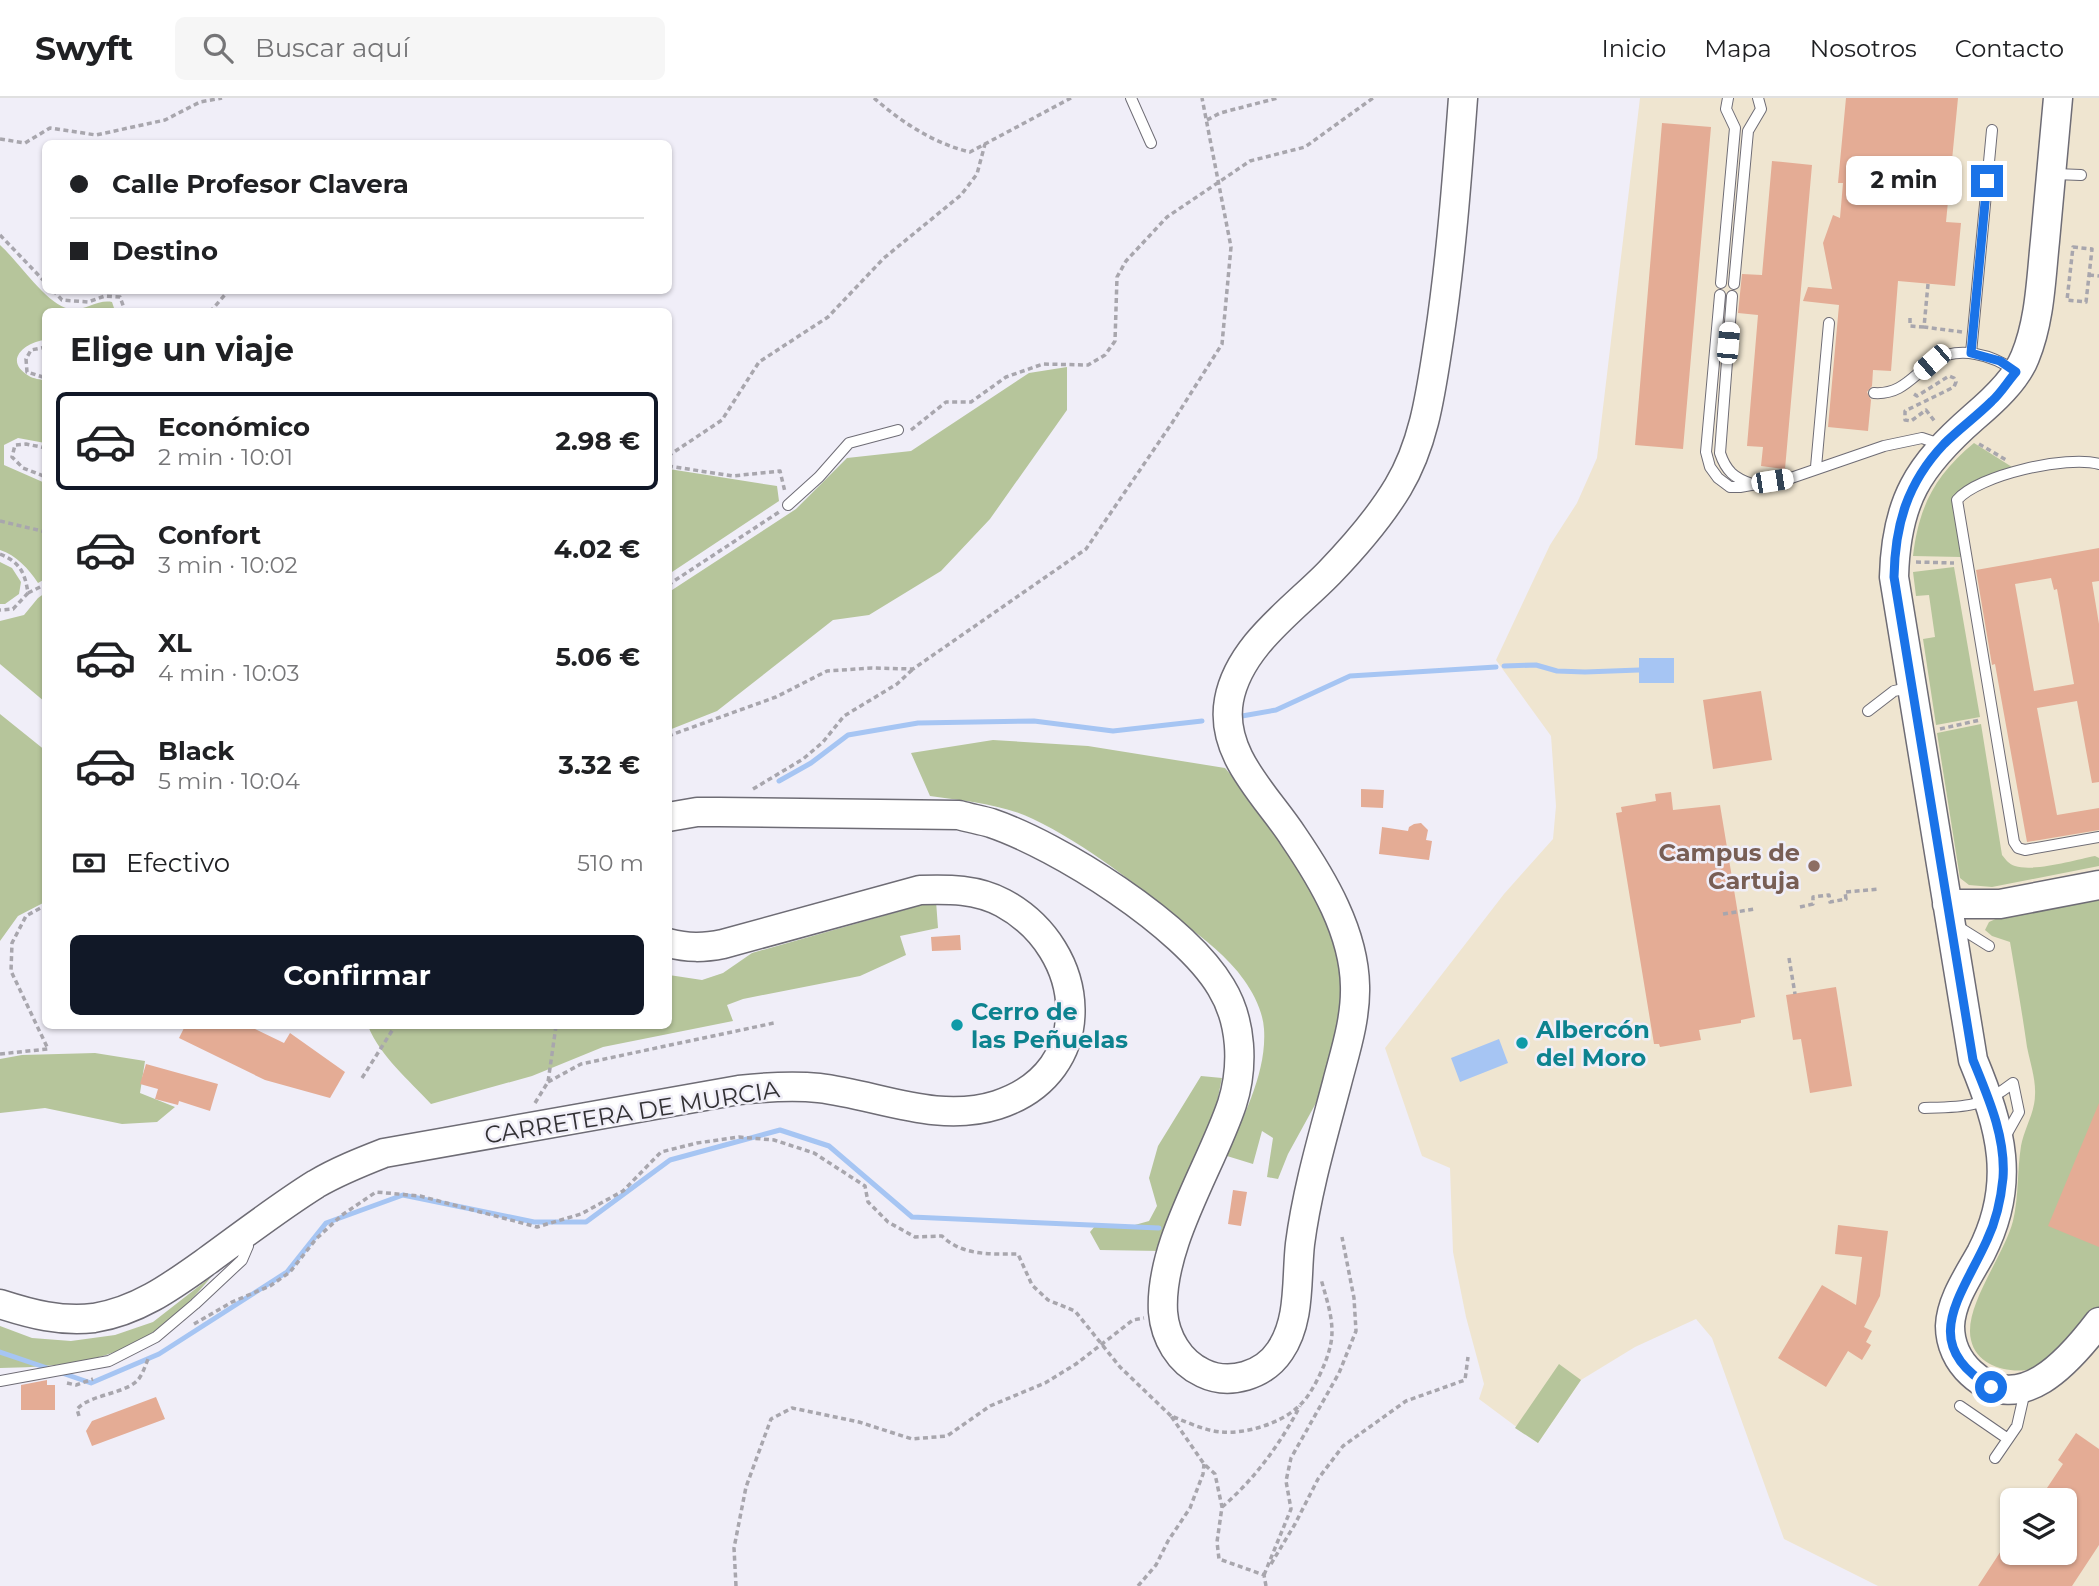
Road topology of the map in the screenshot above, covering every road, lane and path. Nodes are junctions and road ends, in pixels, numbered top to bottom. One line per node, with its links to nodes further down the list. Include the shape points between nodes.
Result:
1 (222, 98): 14 (path, via 200,102 165,120 96,135 50,128 26,143)
2 (874, 98): 16 (path, via 895,116 950,147 971,152)
3 (1071, 98): 16 (path)
4 (1131, 98): 15 (lane)
5 (1202, 98): 12 (path)
6 (1278, 98): 12 (path)
7 (1374, 98): 19 (path, via 1305,147 1250,161)
8 (1463, 98): 99 (main road, via 1444,305 1415,453 1383,510 1332,570 1260,640 1229,698 1229,734 1236,751 1322,883 1345,931 1356,982 1349,1036 1300,1244 1290,1335 1276,1358 1257,1373 1229,1380 1203,1374 1182,1359 1170,1341)
9 (1728, 98): 24 (lane, via 1726,109 1735,128)
10 (1758, 98): 25 (lane, via 1760,109 1748,131)
11 (2058, 98): 17 (main road)
12 (1206, 121): 19 (path)
13 (1992, 130): 38 (lane)
14 (0, 139)
15 (1151, 143)
16 (985, 144): 48 (path, via 977,174 961,195 884,258 828,317 759,362 722,419)
17 (2051, 173): 18 (lane); 39 (main road, via 2035,321 2025,359)
18 (2081, 176)
19 (1219, 183): 45 (path, via 1167,218 1126,261 1117,277 1115,341 1105,355 1088,365 1043,363 1006,377 971,402 946,402 908,432); 65 (path, via 1231,247 1222,344 1086,549)
20 (0, 235): 23 (path)
21 (2090, 275): 21 (path, via 2086,302 2067,300 2073,247 2092,249); 22 (path)
22 (2099, 276)
23 (42, 279)
24 (1721, 283)
25 (1734, 284)
26 (1928, 284): 35 (path)
27 (56, 294): 31 (path, via 62,300 88,302 120,297)
28 (226, 294): 32 (path)
29 (1720, 295): 54 (lane, via 1706,452 1718,478 1730,486)
30 (1732, 296): 54 (lane, via 1720,453 1730,474)
31 (124, 308)
32 (213, 308)
33 (1910, 318): 35 (path, via 1910,326)
34 (1829, 323): 51 (lane)
35 (1924, 327): 36 (path)
36 (1964, 332)
37 (42, 348): 40 (path, via 30,349 26,359 27,372)
38 (1971, 353): 39 (lane, via 2000,361); 41 (lane, via 1942,357 1903,387 1888,394)
39 (2016, 372): 46 (main road, via 1994,399)
40 (42, 377)
41 (1874, 393)
42 (1914, 394): 43 (path, via 1949,376 1956,382 1905,411)
43 (1908, 420): 44 (path); 46 (path, via 1926,410)
44 (1910, 428)
45 (898, 430): 55 (lane, via 849,443)
46 (1951, 436): 51 (lane, via 1884,446); 52 (path); 66 (main road, via 1911,491 1894,548 1894,577)
47 (42, 447): 53 (path, via 15,445 12,457 23,468)
48 (672, 453)
49 (2099, 464): 52 (lane, via 2068,460)
50 (672, 467): 55 (path, via 733,476 780,471)
51 (1816, 467): 54 (lane, via 1791,478)
52 (2024, 470): 60 (lane, via 1965,490 1957,500)
53 (42, 475)
54 (1752, 484)
55 (788, 505): 61 (path)
56 (0, 521): 57 (path)
57 (42, 531)
58 (0, 554): 63 (path, via 12,559 26,577)
59 (1910, 562): 60 (path)
60 (1966, 563): 68 (lane)
61 (672, 581)
62 (42, 586): 63 (path)
63 (27, 593): 64 (path, via 13,609)
64 (0, 610)
65 (913, 669): 70 (path, via 827,671 776,697); 71 (path, via 844,716 803,759)
66 (1912, 687): 67 (lane, via 1894,691); 79 (main road)
67 (1868, 711)
68 (1992, 718): 69 (path); 73 (lane, via 2018,848)
69 (1934, 730)
70 (672, 735)
71 (751, 790)
72 (672, 816): 99 (main road, via 697,812 959,815 993,824 1051,851 1140,907 1191,947 1222,988 1235,1016 1240,1073 1232,1104 1174,1246)
73 (2099, 837)
74 (2099, 885): 79 (main road)
75 (1880, 888): 77 (path, via 1845,892 1846,899 1830,902 1829,895 1813,897 1813,904)
76 (42, 907): 88 (path, via 26,916 12,943 11,971 48,1049)
77 (1800, 907)
78 (1755, 909): 80 (path)
79 (1948, 913): 82 (lane); 91 (main road, via 1973,1060)
80 (1723, 914)
81 (672, 944): 93 (main road, CARRETERA DE MURCIA, via 702,948 723,944 920,890 980,894 1020,913 1051,944 1068,982 1070,1025 1057,1059 1044,1076 998,1105 977,1109 933,1111 820,1088 775,1086)
82 (1989, 946)
83 (1789, 958): 84 (path)
84 (1795, 994)
85 (774, 1023): 90 (path, via 580,1064)
86 (394, 1029): 89 (path)
87 (556, 1029): 90 (path)
88 (0, 1054)
89 (362, 1078)
90 (548, 1082): 93 (path, via 533,1107)
91 (1989, 1100): 92 (lane); 94 (main road); 94 (lane, via 2013,1083 2019,1112)
92 (1924, 1108)
93 (533, 1126): 95 (main road, CARRETERA DE MURCIA, via 384,1153 349,1166)
94 (2001, 1144): 110 (main road, via 2003,1180 1995,1220 1954,1306 1950,1326 1953,1348 1976,1378 2012,1391)
95 (243, 1236): 98 (main road, CARRETERA DE MURCIA, via 163,1292 126,1310 64,1319); 107 (lane, via 248,1246 242,1259 156,1337 109,1361)
96 (1342, 1237): 119 (path, via 1356,1331 1339,1373 1291,1458 1286,1481 1291,1509)
97 (1321, 1278): 111 (path, via 1331,1315 1331,1346)
98 (0, 1304)
99 (1163, 1314): 120 (path, via 1133,1320 1076,1364 990,1406 947,1436 912,1439 792,1408 771,1419 746,1487 734,1548)
100 (2099, 1322): 102 (main road)
101 (190, 1326): 114 (path, via 290,1272 316,1239 376,1192 420,1196 537,1227 582,1214 623,1191 661,1152 739,1137 774,1140 814,1153 864,1185 868,1202 888,1222 915,1237 942,1236 951,1245 971,1252 1018,1254 1032,1285 1048,1300 1074,1311 1120,1367)
102 (2088, 1345): 110 (main road)
103 (155, 1354): 104 (path)
104 (149, 1357): 106 (path); 113 (path, via 139,1379 84,1401 77,1409)
105 (1468, 1357): 119 (path, via 1465,1380 1406,1401 1343,1446 1318,1479)
106 (137, 1362)
107 (43, 1373): 108 (path, via 52,1380 76,1384); 109 (lane)
108 (99, 1377)
109 (0, 1381)
110 (2026, 1387): 115 (lane, via 2017,1426)
111 (1301, 1404): 114 (path, via 1271,1424 1246,1430 1222,1432); 118 (path, via 1255,1474)
112 (1960, 1406): 115 (lane)
113 (79, 1416)
114 (1171, 1416): 117 (path)
115 (2008, 1439): 116 (lane)
116 (1995, 1458)
117 (1204, 1464): 118 (path, via 1215,1474); 121 (path, via 1190,1508)
118 (1222, 1507): 119 (path, via 1219,1559)
119 (1264, 1574): 122 (path)
120 (736, 1586)
121 (1138, 1586)
122 (1266, 1586)

